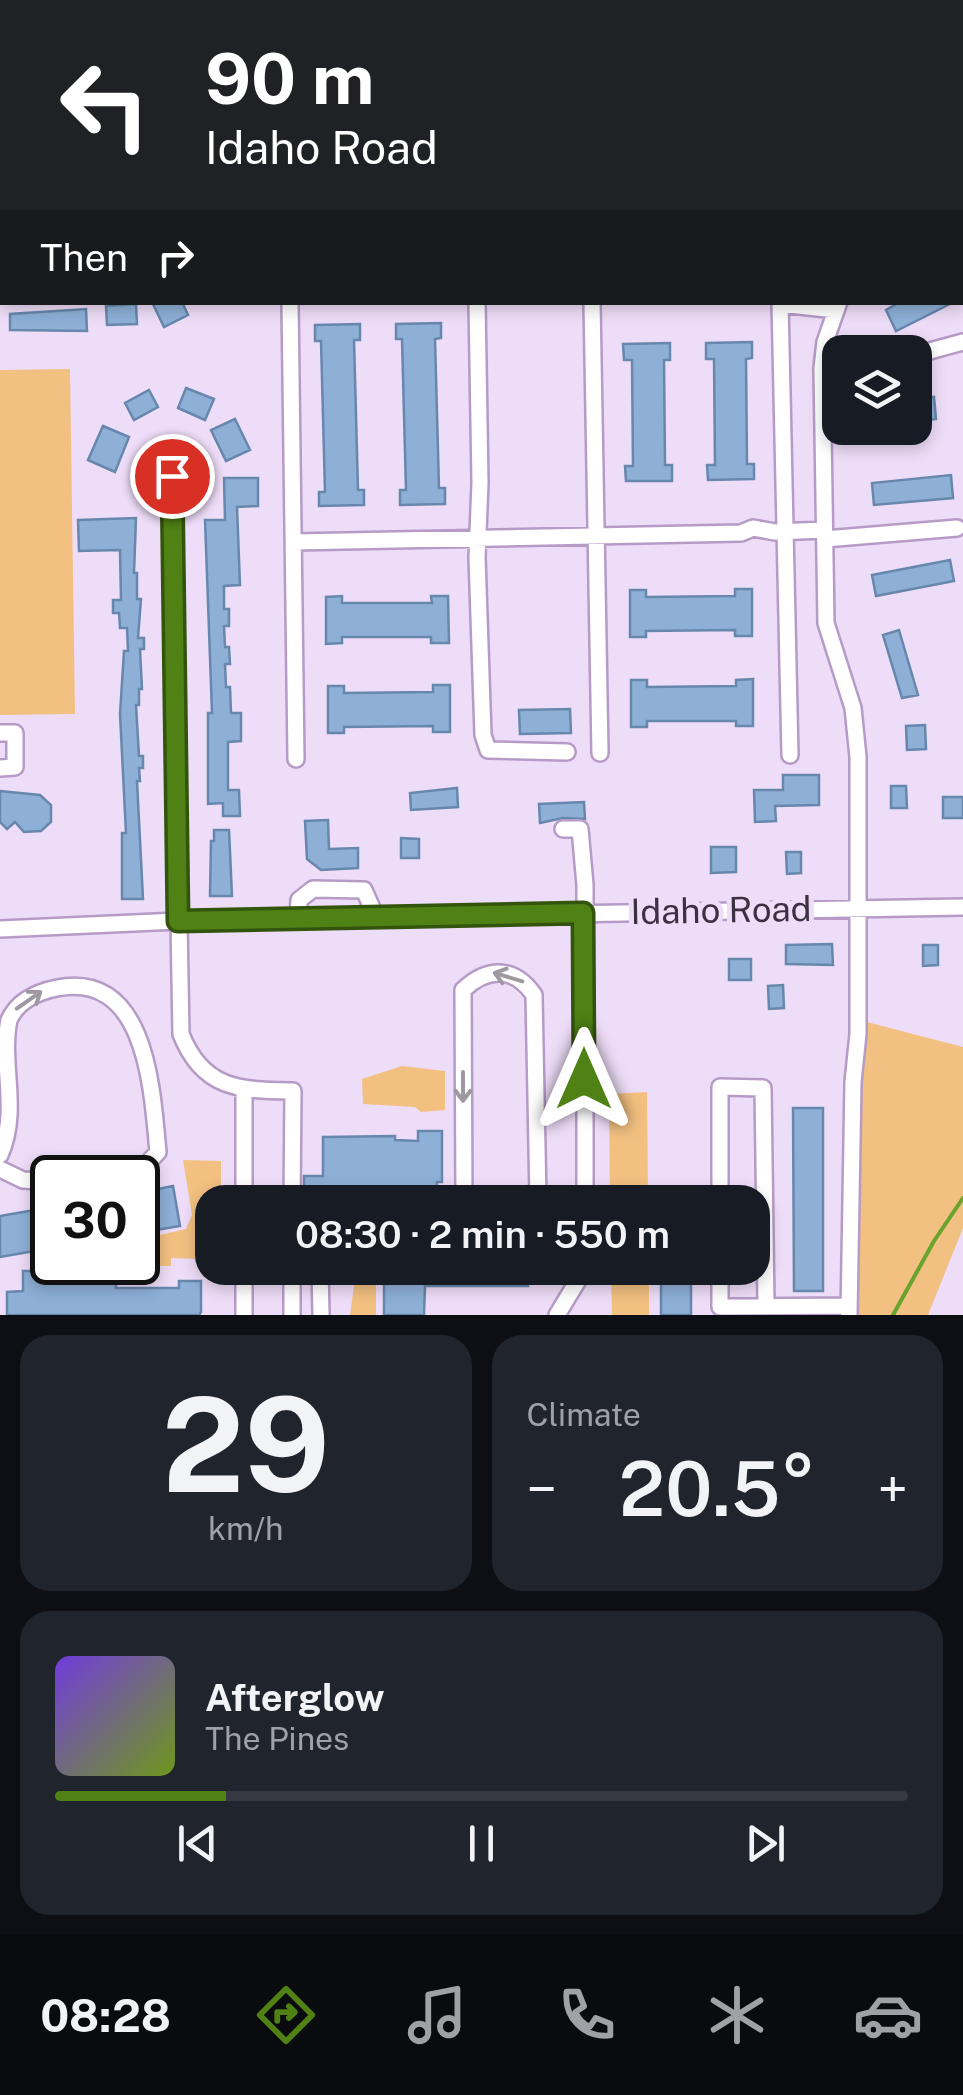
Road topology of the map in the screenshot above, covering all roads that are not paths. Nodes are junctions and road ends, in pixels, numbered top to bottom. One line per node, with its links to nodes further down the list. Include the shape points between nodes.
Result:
1 (290, 305): 14 (street)
2 (477, 305): 13 (street)
3 (592, 305): 12 (street)
4 (780, 305): 10 (street)
5 (837, 306): 11 (street, via 822,368)
6 (963, 342): 7 (street)
7 (932, 350)
8 (172, 476): 27 (street)
9 (957, 528): 11 (street)
10 (781, 532): 11 (street); 12 (street, via 762,539 742,533); 18 (street)
11 (825, 534): 23 (street, via 826,629 856,731)
12 (595, 536): 13 (street); 17 (street)
13 (477, 538): 14 (street); 16 (street, via 488,750)
14 (293, 542): 19 (street)
15 (0, 734): 20 (street, via 15,734 15,768)
16 (568, 752)
17 (600, 753)
18 (790, 755)
19 (296, 759)
20 (0, 768)
21 (563, 829): 24 (street, via 580,829)
22 (963, 907): 23 (street, Idaho Road)
23 (860, 908): 24 (street, Idaho Road); 48 (street)
24 (583, 913): 25 (street, Idaho Road); 38 (street)
25 (376, 917): 26 (street, Idaho Road); 26 (street, via 364,890 341,888 302,895)
26 (298, 919): 27 (street, Idaho Road)
27 (178, 921): 28 (street, Idaho Road); 29 (street, via 181,1034 196,1064)
28 (0, 930)
29 (244, 1090): 34 (street); 35 (street, via 292,1090)
30 (0, 1155): 31 (street, one-way to 31, via 8,1116 0,1057 10,1016 38,992 68,986 103,991 137,1031)
31 (155, 1155)
32 (0, 1169): 33 (street)
33 (30, 1180)
34 (244, 1185)
35 (292, 1185)
36 (464, 1185): 37 (street, one-way to 36, via 534,995 521,979 498,972 475,978 463,990)
37 (538, 1185)
38 (585, 1185)
39 (720, 1185): 40 (street, via 720,1087 762,1088)
40 (764, 1185)
41 (244, 1285): 50 (street)
42 (292, 1285): 51 (street)
43 (320, 1285): 52 (street)
44 (575, 1285): 53 (street)
45 (720, 1285): 49 (street)
46 (766, 1285): 47 (street)
47 (766, 1306): 48 (street); 49 (street)
48 (849, 1310)
49 (720, 1311)
50 (244, 1315)
51 (292, 1315)
52 (320, 1315)
53 (557, 1315)

